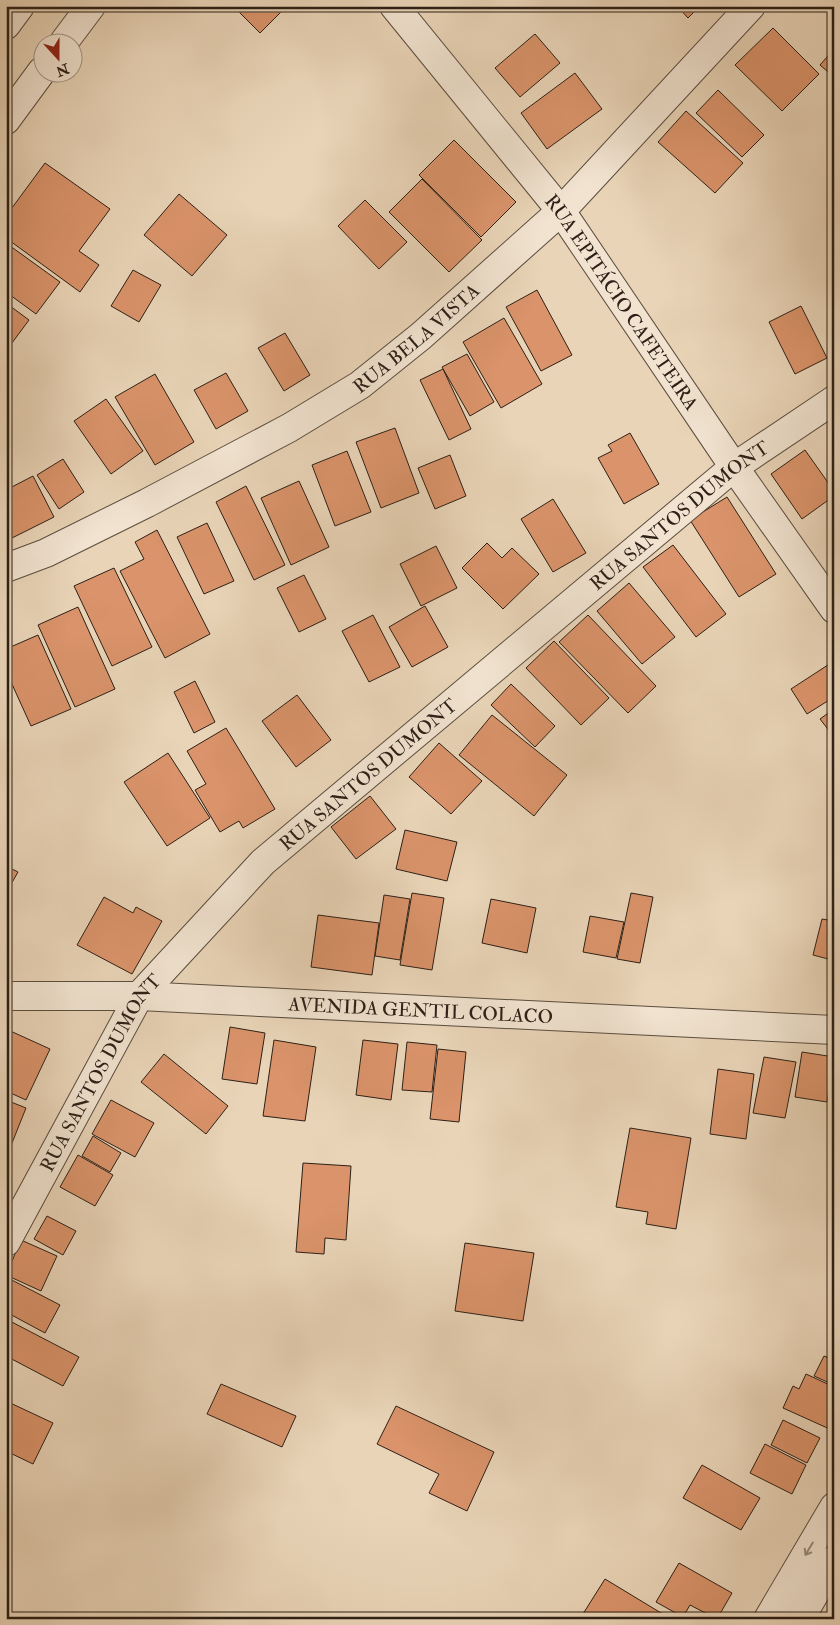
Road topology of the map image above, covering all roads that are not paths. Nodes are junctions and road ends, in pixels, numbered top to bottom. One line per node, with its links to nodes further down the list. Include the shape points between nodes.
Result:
1 (20, 6): 5 (street)
2 (91, 6): 6 (street)
3 (394, 6): 9 (street, RUA EPITÁCIO CAFETEIRA)
4 (751, 6): 9 (street, RUA BELA VISTA)
5 (6, 25)
6 (72, 32)
7 (34, 82): 8 (street)
8 (6, 120)
9 (561, 210): 11 (street, RUA EPITÁCIO CAFETEIRA); 12 (street, RUA BELA VISTA, via 422,336 360,385 289,428 147,503)
10 (834, 400): 11 (street, RUA SANTOS DUMONT)
11 (734, 466): 13 (street, RUA EPITÁCIO CAFETEIRA); 15 (street, RUA SANTOS DUMONT, via 263,862)
12 (6, 568)
13 (834, 609)
14 (6, 996): 15 (street, AVENIDA GENTIL COLACO)
15 (139, 996): 16 (street, AVENIDA GENTIL COLACO); 17 (street, RUA SANTOS DUMONT)
16 (834, 1030)
17 (6, 1242)
18 (834, 1507): 20 (street, one-way to 20)
19 (834, 1560): 21 (street)
20 (768, 1619)
21 (800, 1619)

